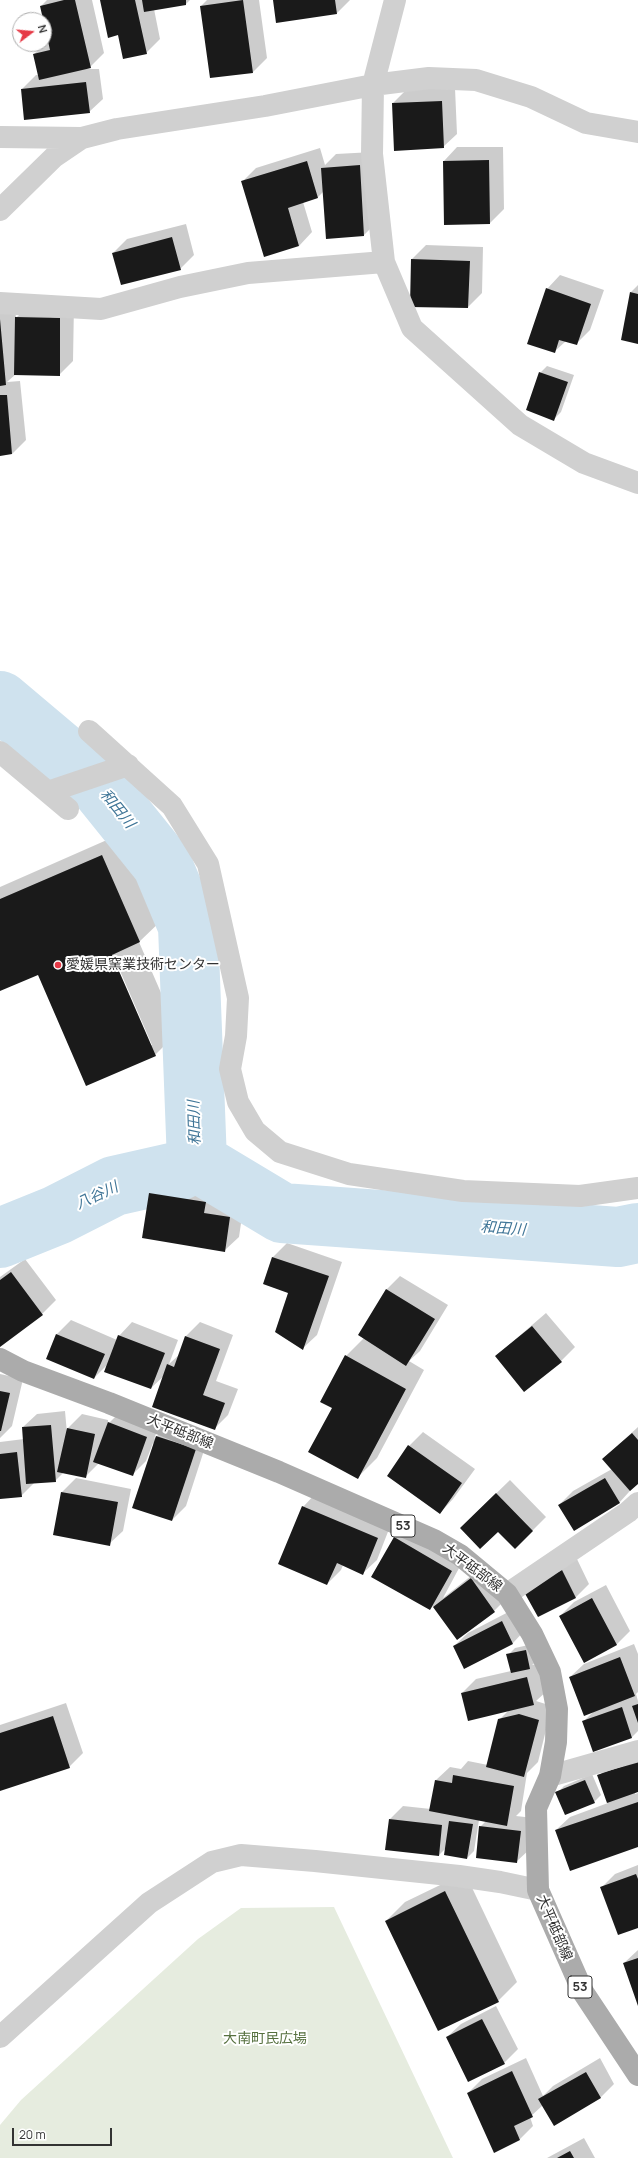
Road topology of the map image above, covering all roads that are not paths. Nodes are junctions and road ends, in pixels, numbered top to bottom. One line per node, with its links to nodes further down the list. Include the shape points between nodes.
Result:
1 (395, 0): 2 (street)
2 (373, 85): 3 (street, via 429,78 476,80 531,97 586,123); 5 (street, via 265,106 117,129); 7 (street, via 372,154)
3 (638, 132)
4 (0, 137): 5 (street)
5 (82, 138): 6 (street, via 54,157)
6 (0, 210)
7 (384, 262): 8 (street, via 248,273 180,287 101,310); 9 (street, via 412,328 520,426 584,463)
8 (0, 303)
9 (638, 483)
10 (89, 731): 12 (street)
11 (0, 752): 13 (street)
12 (122, 767): 13 (street); 15 (street, via 172,806 208,864 238,998 236,1036 230,1069 238,1102 255,1131 280,1152 349,1174 463,1191 580,1196)
13 (54, 790): 14 (street)
14 (68, 809)
15 (638, 1188)
16 (0, 1359): 18 (main road, 大平砥部線 / 53, via 23,1371 146,1418 434,1540 460,1555)
17 (638, 1503): 18 (street)
18 (506, 1594): 20 (main road, 大平砥部線 / 53, via 532,1634 550,1672 557,1708 556,1742)
19 (638, 1750): 20 (street)
20 (550, 1776): 21 (main road, 大平砥部線 / 53, via 536,1808)
21 (538, 1890): 22 (street, via 459,1876 300,1860 241,1855 212,1862 149,1904); 23 (main road, 大平砥部線 / 53, via 582,1992)
22 (0, 2037)
23 (638, 2075)

